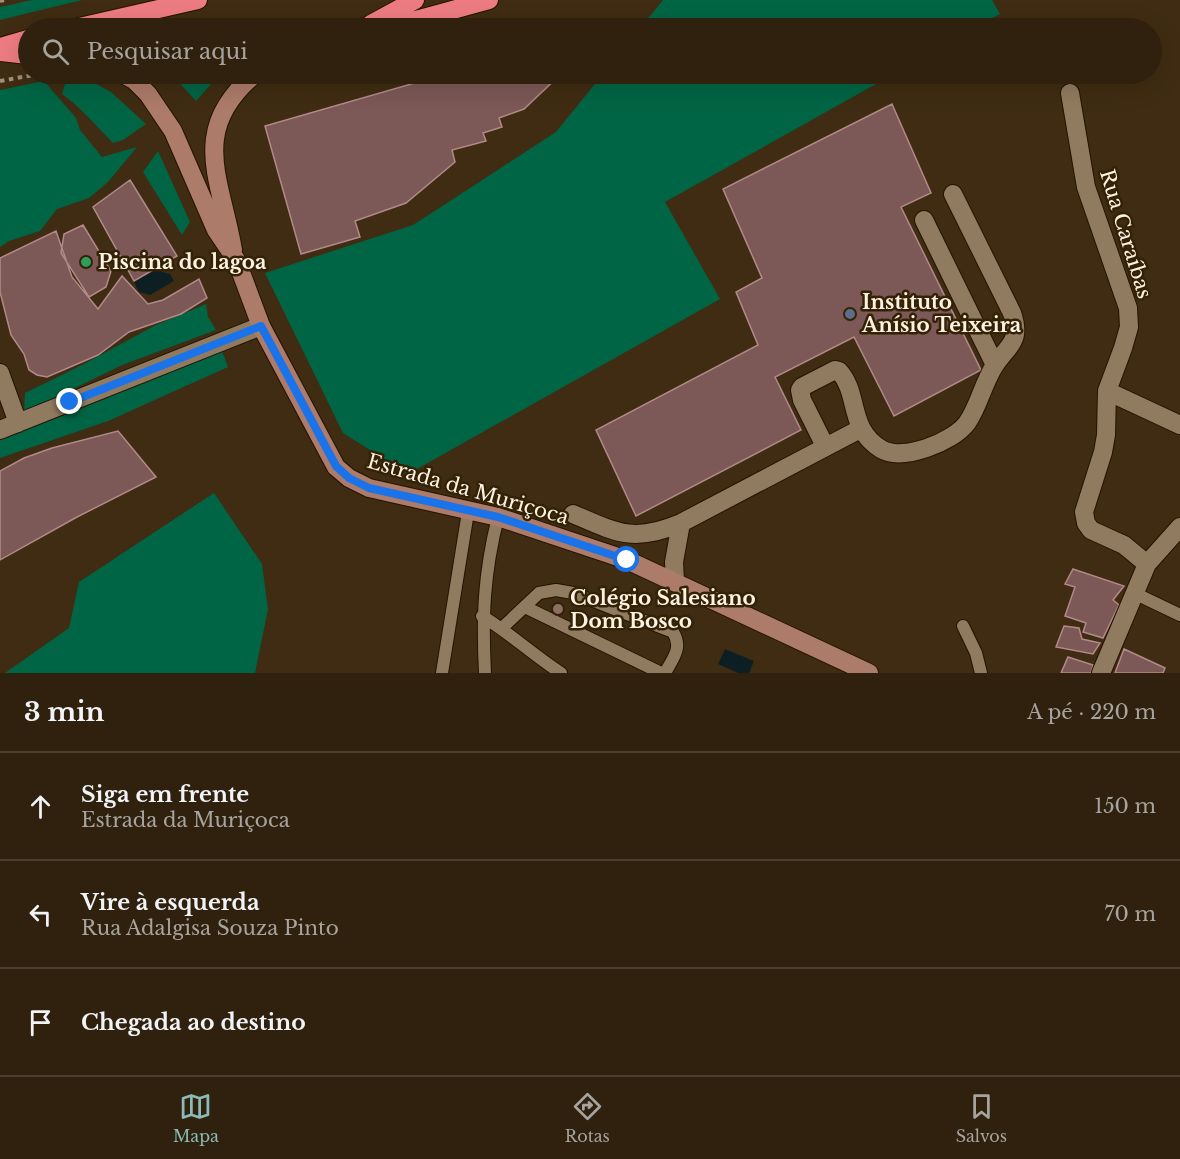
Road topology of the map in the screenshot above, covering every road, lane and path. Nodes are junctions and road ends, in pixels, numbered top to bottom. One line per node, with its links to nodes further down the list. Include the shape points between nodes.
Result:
1 (198, 0): 4 (highway)
2 (415, 0): 5 (highway)
3 (489, 0): 6 (highway)
4 (119, 18)
5 (381, 18)
6 (423, 18)
7 (18, 42): 8 (highway)
8 (0, 47)
9 (0, 52): 10 (highway)
10 (18, 54)
11 (18, 78): 12 (path)
12 (0, 81)
13 (137, 84): 18 (street, Estrada da Muriçoca, via 161,111 216,230)
14 (244, 84): 18 (street, Estrada da Muriçoca, via 216,129 213,150)
15 (1070, 93): 22 (street, Rua Caraíbas, via 1086,187 1128,308 1129,327)
16 (952, 194): 20 (street, via 1015,322 1009,350)
17 (924, 220): 20 (street)
18 (235, 258): 19 (street, Estrada da Muriçoca)
19 (261, 326): 23 (street); 28 (street, Estrada da Muriçoca, via 322,443 349,478 369,488)
20 (995, 365): 25 (street, via 967,423 959,432 935,444 904,455 892,454 872,443)
21 (0, 375): 23 (street)
22 (1107, 391): 24 (street); 33 (street, Rua Caraíbas, via 1106,435 1084,512 1086,523 1091,530 1124,545)
23 (18, 423): 26 (street)
24 (1180, 425)
25 (860, 429): 27 (street); 27 (street, via 846,381 835,370 800,390)
26 (0, 430)
27 (825, 446): 31 (street)
28 (468, 512): 30 (street, Estrada da Muriçoca); 42 (lane)
29 (573, 514): 31 (street, via 627,535 646,535)
30 (498, 517): 34 (street, Estrada da Muriçoca, via 627,560); 38 (lane)
31 (681, 523): 34 (street)
32 (1180, 527): 33 (street)
33 (1147, 564): 35 (street)
34 (675, 581): 47 (street, Estrada da Muriçoca)
35 (1134, 593): 37 (lane); 49 (street)
36 (525, 607): 40 (lane); 46 (lane); 46 (lane, via 539,593 573,593 673,632 678,648)
37 (1180, 615)
38 (482, 616): 40 (lane); 43 (lane)
39 (963, 626): 48 (lane)
40 (502, 628): 41 (lane)
41 (539, 659): 44 (lane); 45 (lane)
42 (442, 673)
43 (485, 673)
44 (537, 673)
45 (561, 673)
46 (663, 673)
47 (868, 673)
48 (981, 673)
49 (1101, 673)

